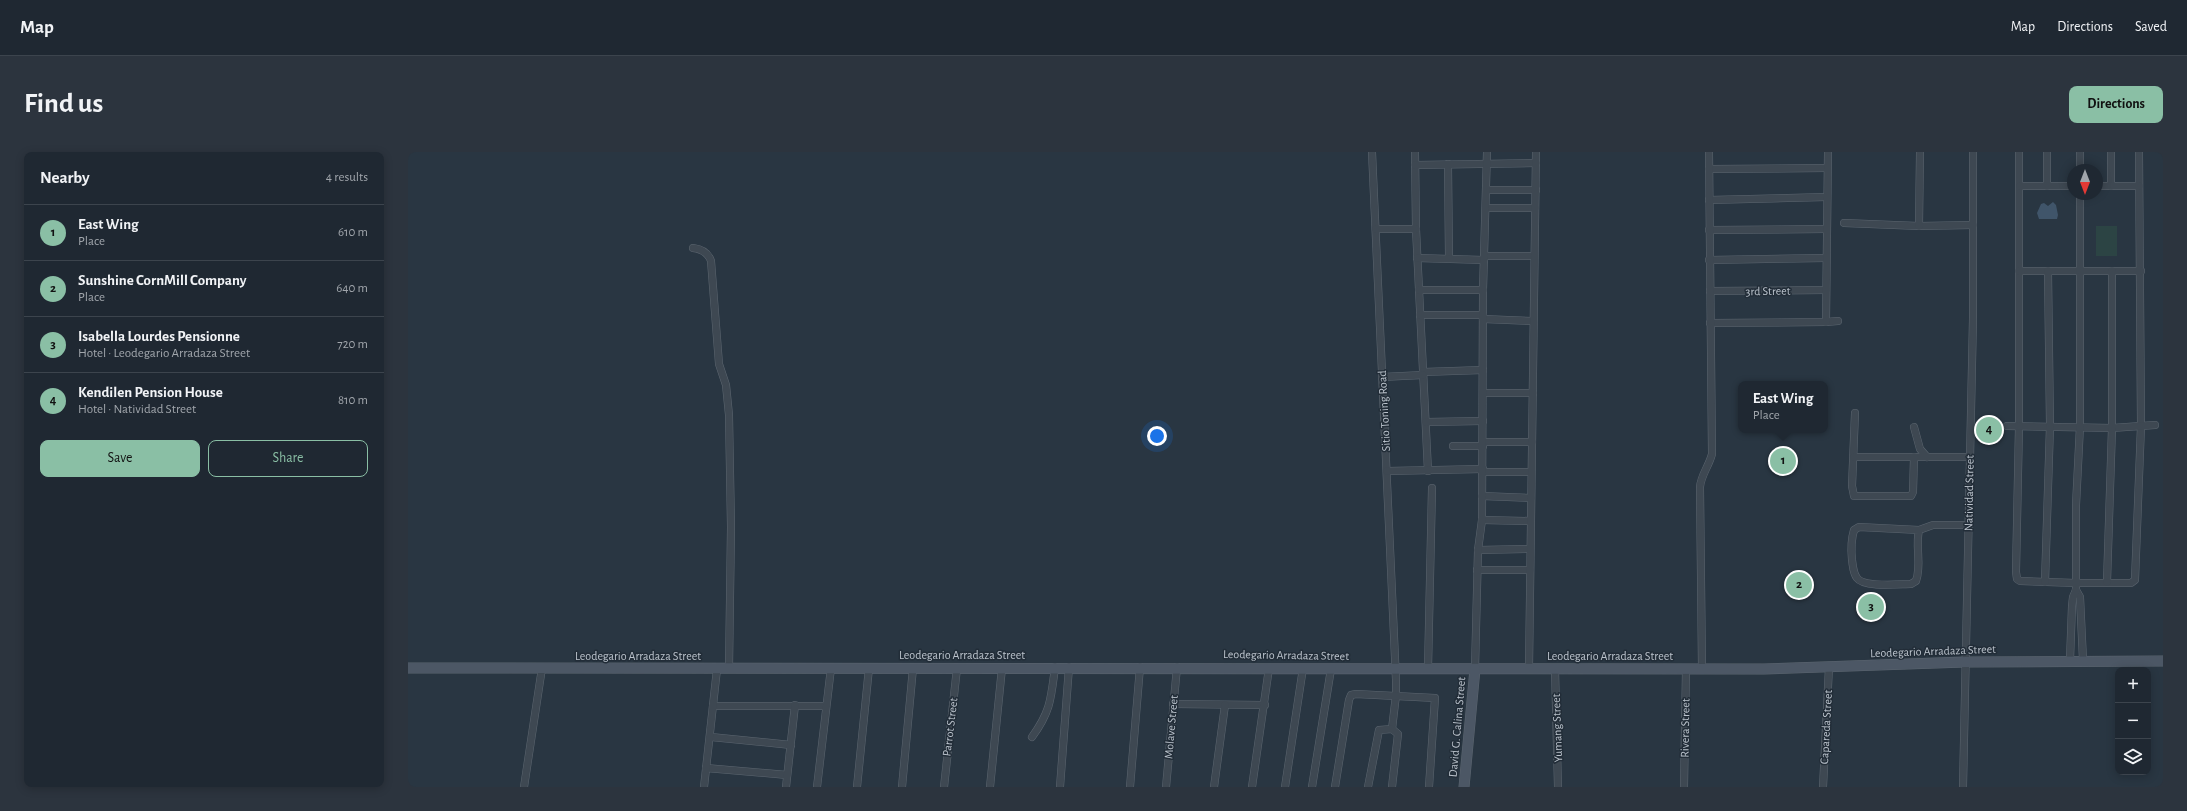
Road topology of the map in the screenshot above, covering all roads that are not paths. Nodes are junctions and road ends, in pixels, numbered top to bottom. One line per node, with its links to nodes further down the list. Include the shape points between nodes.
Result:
1 (1372, 152): 37 (street, Sitio Toning Road)
2 (1415, 152): 18 (street)
3 (1487, 152): 14 (street)
4 (1536, 152): 15 (street)
5 (1709, 152): 20 (street)
6 (1828, 152): 19 (street)
7 (1920, 152): 36 (street)
8 (1973, 152): 35 (street, Natividad Street)
9 (2019, 152): 21 (street)
10 (2047, 152): 22 (street)
11 (2080, 152): 17 (street)
12 (2111, 152): 25 (street)
13 (2139, 152): 26 (street)
14 (1487, 163): 15 (street); 16 (street); 27 (street)
15 (1536, 163): 28 (street)
16 (1448, 164): 18 (street); 44 (street)
17 (2080, 164)
18 (1415, 165): 38 (street)
19 (1827, 168): 20 (street); 29 (street)
20 (1709, 169): 30 (street)
21 (2020, 186): 22 (street); 49 (street)
22 (2047, 186): 23 (street)
23 (2067, 186)
24 (2103, 186): 25 (street)
25 (2111, 186): 26 (street)
26 (2139, 186): 52 (street)
27 (1487, 190): 28 (street); 32 (street)
28 (1536, 190): 33 (street)
29 (1827, 197): 30 (street); 39 (street)
30 (1710, 200): 40 (street)
31 (2080, 200): 50 (street)
32 (1487, 208): 33 (street); 45 (street)
33 (1535, 208): 42 (street)
34 (1844, 224): 36 (street)
35 (1973, 225): 36 (street); 85 (street, Natividad Street)
36 (1919, 226)
37 (1376, 229): 38 (street); 65 (street, Sitio Toning Road)
38 (1416, 229): 43 (street)
39 (1826, 229): 40 (street); 46 (street)
40 (1709, 230): 47 (street)
41 (693, 248): 124 (street, via 705,252 711,261 719,364 726,385 729,415)
42 (1534, 256): 45 (street); 59 (street)
43 (1417, 258): 44 (street); 53 (street)
44 (1449, 258): 45 (street)
45 (1484, 258): 54 (street)
46 (1826, 258): 47 (street); 55 (street)
47 (1710, 260): 56 (street)
48 (2048, 270): 49 (street); 50 (street); 74 (street)
49 (2020, 271): 73 (street)
50 (2080, 271): 51 (street); 75 (street)
51 (2112, 271): 52 (street); 78 (street)
52 (2141, 271): 76 (street)
53 (1419, 290): 54 (street); 57 (street)
54 (1483, 290): 58 (street)
55 (1826, 290): 56 (street, 3rd Street); 60 (street)
56 (1710, 291): 62 (street)
57 (1420, 315): 58 (street); 64 (street)
58 (1483, 317): 59 (street); 63 (street)
59 (1533, 321): 67 (street)
60 (1826, 322): 61 (street); 62 (street)
61 (1838, 322)
62 (1710, 323): 131 (street, via 1712,454 1700,487)
63 (1483, 370): 64 (street); 66 (street)
64 (1423, 373): 65 (street); 70 (street)
65 (1382, 377): 86 (street, Sitio Toning Road)
66 (1483, 393): 67 (street); 69 (street)
67 (1533, 393): 79 (street)
68 (1855, 413): 82 (street)
69 (1483, 420): 70 (street); 80 (street)
70 (1426, 422): 87 (street)
71 (2155, 425): 76 (street)
72 (2007, 426): 73 (street)
73 (2019, 426): 74 (street); 101 (street, via 2016,579)
74 (2050, 426): 75 (street); 101 (street)
75 (2080, 426): 78 (street); 103 (street, via 2076,505)
76 (2141, 426): 78 (street); 102 (street, via 2135,580 2131,583)
77 (1914, 427): 84 (street, via 1920,450)
78 (2112, 428): 102 (street)
79 (1532, 442): 80 (street); 89 (street)
80 (1482, 444): 81 (street); 88 (street)
81 (1453, 446)
82 (1854, 457): 83 (street); 83 (street, via 1852,492 1857,497 1910,496 1913,492)
83 (1914, 457): 84 (street)
84 (1927, 457): 85 (street)
85 (1970, 457): 95 (street, Natividad Street)
86 (1387, 471): 87 (street); 125 (street, Sitio Toning Road)
87 (1428, 471): 88 (street)
88 (1482, 471): 89 (street); 91 (street)
89 (1531, 472): 92 (street)
90 (1432, 488): 126 (street)
91 (1482, 496): 92 (street); 93 (street)
92 (1531, 498): 94 (street)
93 (1482, 520): 94 (street); 98 (street)
94 (1530, 521): 97 (street)
95 (1968, 525): 96 (street, via 1933,525); 107 (street, Natividad Street)
96 (1919, 530): 96 (street, via 1916,582 1884,584 1857,579 1853,571 1851,539 1854,530 1859,527)
97 (1530, 549): 98 (street); 100 (street)
98 (1478, 550): 99 (street)
99 (1477, 570): 100 (street); 127 (street)
100 (1530, 570): 128 (street)
101 (2046, 582): 103 (street)
102 (2107, 582): 103 (street)
103 (2076, 587): 104 (street, via 2072,606); 105 (street, via 2081,599)
104 (2070, 660): 105 (street, Leodegario Arradaza Street); 107 (street, Leodegario Arradaza Street)
105 (2083, 660): 106 (street, Leodegario Arradaza Street)
106 (2163, 661)
107 (1966, 662): 112 (street, Leodegario Arradaza Street); 168 (street, Natividad Street)
108 (1055, 667): 109 (street, Leodegario Arradaza Street); 119 (street, Leodegario Arradaza Street); 141 (street, via 1050,707)
109 (1069, 667): 110 (street, Leodegario Arradaza Street); 153 (street)
110 (1140, 667): 111 (street, Leodegario Arradaza Street); 154 (street)
111 (1177, 667): 120 (street, Leodegario Arradaza Street); 133 (street, Molave Street)
112 (1829, 667): 131 (street, Leodegario Arradaza Street); 167 (street, Capareda Street)
113 (408, 668): 114 (street, Leodegario Arradaza Street)
114 (542, 668): 123 (street, Leodegario Arradaza Street); 145 (street)
115 (831, 668): 116 (street, Leodegario Arradaza Street); 124 (street, Leodegario Arradaza Street); 138 (street)
116 (869, 668): 117 (street, Leodegario Arradaza Street); 149 (street)
117 (913, 668): 118 (street, Leodegario Arradaza Street); 150 (street)
118 (957, 668): 119 (street, Leodegario Arradaza Street); 151 (street, Parrot Street)
119 (1002, 668): 152 (street)
120 (1269, 668): 121 (street, Leodegario Arradaza Street); 136 (street)
121 (1303, 668): 122 (street, Leodegario Arradaza Street); 158 (street)
122 (1331, 668): 125 (street, Leodegario Arradaza Street); 159 (street)
123 (717, 669): 124 (street, Leodegario Arradaza Street); 137 (street)
124 (729, 669)
125 (1395, 669): 126 (street, Leodegario Arradaza Street); 132 (street, Sitio Toning Road)
126 (1428, 669): 127 (street, Leodegario Arradaza Street)
127 (1475, 669): 128 (street, Leodegario Arradaza Street); 164 (street, David G. Calina Street)
128 (1529, 669): 129 (street, Leodegario Arradaza Street)
129 (1555, 669): 130 (street, Leodegario Arradaza Street); 165 (street, Yumang Street)
130 (1686, 669): 131 (street, Leodegario Arradaza Street); 166 (street, Rivera Street)
131 (1702, 669)
132 (1396, 695): 139 (street, Sitio Toning Road); 160 (street, via 1351,695); 163 (street, via 1435,698)
133 (1173, 704): 135 (street); 155 (street, Molave Street)
134 (795, 705): 137 (street); 138 (street); 142 (street)
135 (1225, 705): 136 (street); 156 (street)
136 (1265, 705): 157 (street)
137 (714, 706): 140 (street)
138 (825, 706): 148 (street)
139 (1392, 729): 161 (street, via 1379,730); 162 (street, via 1398,734)
140 (711, 737): 142 (street); 143 (street)
141 (1032, 737)
142 (791, 745): 144 (street)
143 (706, 768): 144 (street); 146 (street)
144 (788, 775): 147 (street)
145 (524, 787)
146 (704, 787)
147 (786, 787)
148 (817, 787)
149 (856, 787)
150 (902, 787)
151 (944, 787)
152 (990, 787)
153 (1060, 787)
154 (1130, 787)
155 (1166, 787)
156 (1214, 787)
157 (1252, 787)
158 (1285, 787)
159 (1312, 787)
160 (1335, 787)
161 (1368, 787)
162 (1392, 787)
163 (1429, 787)
164 (1464, 787)
165 (1558, 787)
166 (1684, 787)
167 (1823, 787)
168 (1963, 787)

